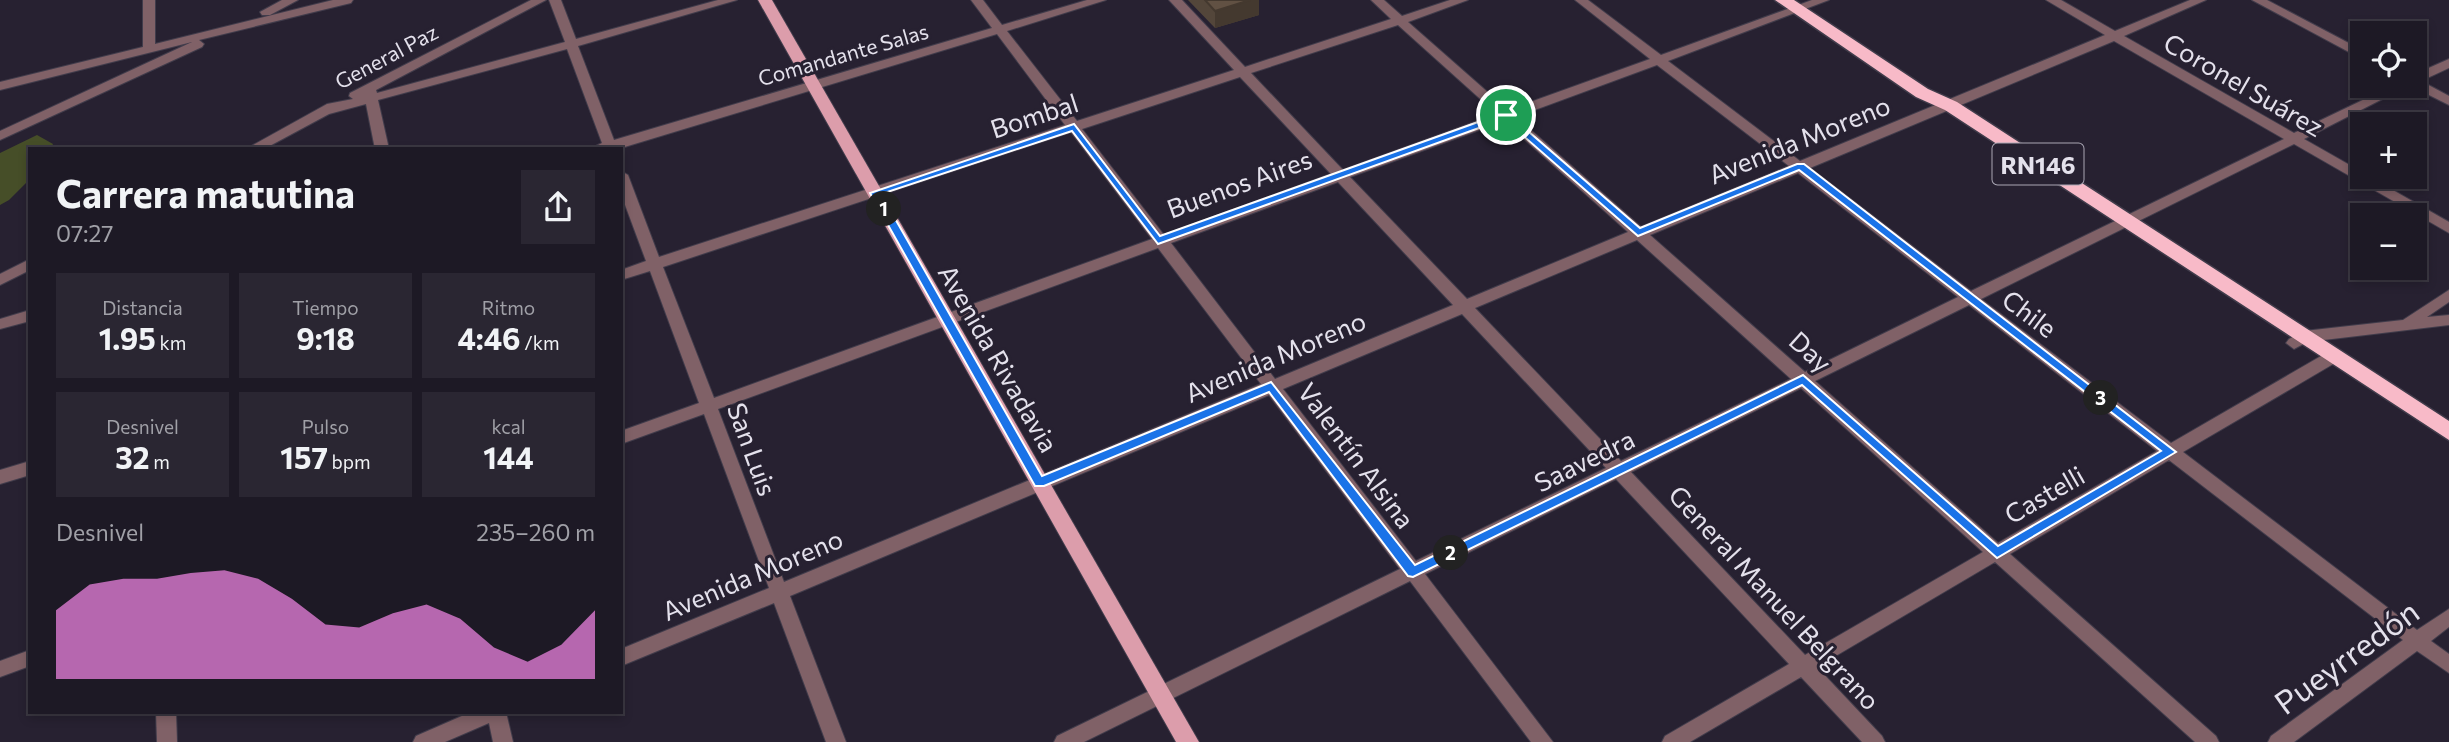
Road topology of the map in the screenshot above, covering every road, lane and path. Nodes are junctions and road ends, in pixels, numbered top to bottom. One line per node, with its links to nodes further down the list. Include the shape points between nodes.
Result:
1 (149, 0): 24 (street)
2 (292, 0): 20 (street)
3 (347, 0): 20 (street)
4 (540, 0): 18 (street, General Paz)
5 (555, 0): 23 (street)
6 (731, 0): 23 (street)
7 (765, 0): 30 (main road, Avenida Rivadavia)
8 (977, 0): 21 (street, Valentín Alsina)
9 (1100, 0): 21 (street, Comandante Salas)
10 (1175, 0): 28 (street, General Manuel Belgrano)
11 (1377, 0): 19 (street, Day)
12 (1462, 0): 19 (street, Bombal)
13 (1581, 0): 26 (street, Chile)
14 (2053, 0): 22 (street, Coronel Suárez)
15 (2200, 0): 22 (street, Avenida Moreno)
16 (2258, 0): 25 (street)
17 (1804, 3): 26 (street, Buenos Aires); 36 (highway, RN146, via 1922,93)
18 (524, 4): 33 (street, General Paz)
19 (1400, 20): 28 (street, Bombal); 37 (street, Day)
20 (231, 29): 24 (street); 39 (street)
21 (1000, 30): 30 (street, Comandante Salas); 38 (street, Valentín Alsina)
22 (2114, 35): 36 (street, Avenida Moreno); 40 (street, Coronel Suárez)
23 (570, 44): 33 (street); 43 (street)
24 (149, 49): 31 (street)
25 (2350, 49)
26 (1659, 60): 37 (street, Buenos Aires); 44 (street, Chile)
27 (2449, 63): 29 (street)
28 (1243, 72): 38 (street, Bombal); 45 (street, General Manuel Belgrano)
29 (2427, 75)
30 (814, 85): 43 (street, Comandante Salas); 47 (main road, Avenida Rivadavia)
31 (0, 86)
32 (2427, 88): 35 (street)
33 (371, 93): 41 (street, General Paz); 42 (street)
34 (2378, 98): 40 (street, Saavedra)
35 (2449, 100)
36 (1951, 106): 44 (street, Avenida Moreno); 48 (highway, RN146)
37 (1506, 115): 45 (street, Buenos Aires); 50 (street, Day)
38 (1074, 127): 47 (street, Bombal); 51 (street, Valentín Alsina)
39 (0, 136)
40 (2294, 139): 48 (street, Saavedra); 49 (street, Coronel Suárez)
41 (257, 147)
42 (382, 147)
43 (606, 147)
44 (1800, 166): 50 (street, Avenida Moreno); 57 (street, Chile)
45 (1340, 174): 51 (street, Buenos Aires); 58 (street, General Manuel Belgrano)
46 (623, 180): 52 (street, San Luis)
47 (875, 193): 52 (street, Bombal); 60 (main road, Avenida Rivadavia)
48 (2125, 222): 57 (street, Saavedra); 64 (highway, RN146)
49 (2449, 228)
50 (1638, 233): 58 (street, Avenida Moreno); 66 (street, Day)
51 (1158, 240): 60 (street, Buenos Aires); 67 (street, Valentín Alsina)
52 (655, 264): 54 (street, Bombal); 69 (street, San Luis)
53 (28, 265): 55 (street)
54 (623, 274)
55 (0, 280)
56 (2449, 295): 62 (street)
57 (1969, 298): 66 (street, Saavedra); 75 (street, Chile)
58 (1464, 306): 67 (street, Avenida Moreno); 77 (street, General Manuel Belgrano)
59 (28, 317): 63 (street)
60 (946, 318): 69 (street, Buenos Aires); 79 (main road, Avenida Rivadavia)
61 (2449, 320): 62 (street)
62 (2408, 323): 64 (street)
63 (0, 324)
64 (2299, 340): 65 (highway, RN146)
65 (2328, 360): 68 (highway, RN146); 70 (highway, RN146); 75 (street, Castelli)
66 (1803, 380): 77 (street, Saavedra); 80 (street, Day)
67 (1271, 386): 79 (street, Avenida Moreno); 81 (street, Valentín Alsina)
68 (2358, 388): 72 (highway, via 2416,423); 74 (highway, RN146)
69 (710, 404): 73 (street, Buenos Aires); 82 (street, San Luis)
70 (2415, 410): 71 (highway); 72 (highway)
71 (2449, 422)
72 (2449, 434)
73 (623, 438)
74 (2449, 449)
75 (2170, 452): 80 (street, Castelli); 84 (street, Chile)
76 (28, 469): 78 (street)
77 (1619, 470): 81 (street, Saavedra); 88 (street, General Manuel Belgrano)
78 (0, 477)
79 (1040, 482): 82 (street, Avenida Moreno); 90 (main road, Avenida Rivadavia)
80 (1997, 552): 88 (street, Castelli); 103 (street, Day)
81 (1413, 572): 90 (street, Saavedra); 100 (street, Valentín Alsina)
82 (779, 591): 85 (street, Avenida Moreno); 97 (street, San Luis)
83 (2449, 617): 84 (street, Pueyrredón)
84 (2417, 640): 87 (street, Chile); 104 (street, Pueyrredón)
85 (623, 657)
86 (28, 659): 89 (street)
87 (2449, 665)
88 (1804, 667): 101 (street, Castelli); 102 (street, General Manuel Belgrano)
89 (0, 669)
90 (1161, 696): 98 (street, Saavedra); 99 (main road, Avenida Rivadavia)
91 (166, 714): 94 (street)
92 (490, 714): 95 (street)
93 (496, 714): 96 (street)
94 (167, 742)
95 (423, 742)
96 (503, 742)
97 (836, 742)
98 (1064, 742)
99 (1188, 742)
100 (1543, 742)
101 (1672, 742)
102 (1875, 742)
103 (2209, 742)
104 (2278, 742)

